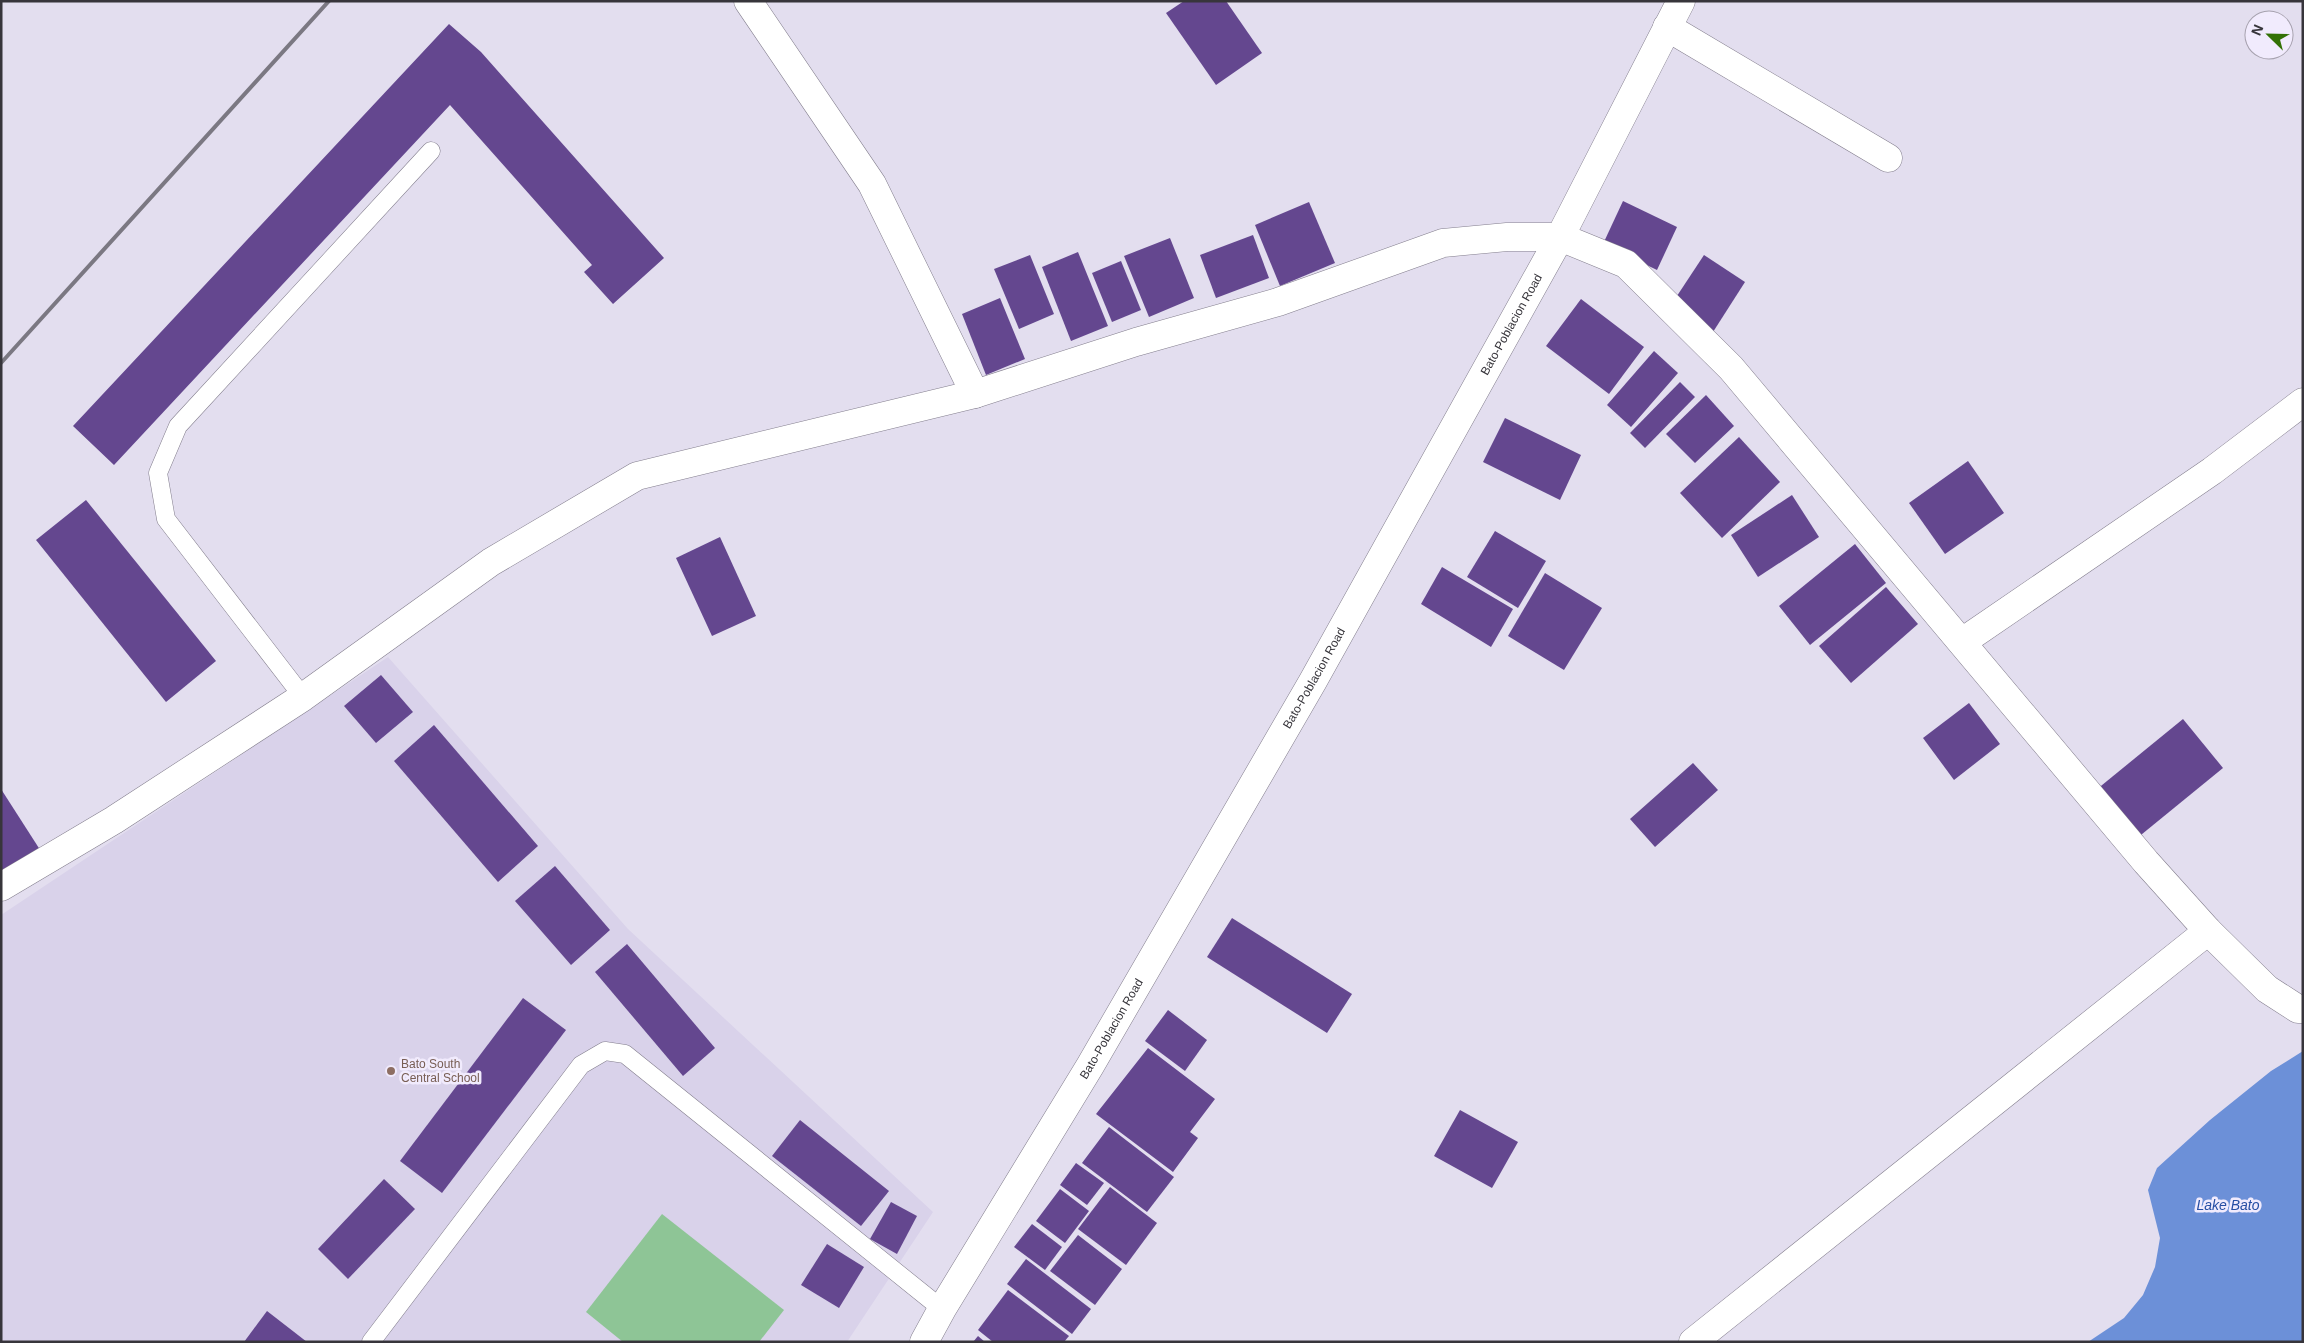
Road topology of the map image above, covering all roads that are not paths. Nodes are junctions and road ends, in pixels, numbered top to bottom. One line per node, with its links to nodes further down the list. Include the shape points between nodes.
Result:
1 (748, 1): 7 (street, via 872,184)
2 (1681, 1): 3 (street, Bato-Poblacion Road)
3 (1667, 27): 5 (street); 6 (street, Bato-Poblacion Road)
4 (431, 151): 10 (lane, via 178,426 158,473 166,519)
5 (1888, 158)
6 (1560, 237): 7 (street, via 1507,236 1443,243 1278,302 1136,342); 9 (street, via 1626,264 1731,368); 14 (street, Bato-Poblacion Road, via 1304,698 1090,1066)
7 (975, 394): 10 (street, via 637,476 491,562)
8 (2303, 402): 9 (street, via 2212,471)
9 (1962, 642): 12 (street)
10 (303, 696): 11 (street, via 114,820)
11 (1, 887)
12 (2208, 931): 13 (street, via 2266,989 2298,1010); 17 (street)
13 (2303, 1008)
14 (942, 1308): 15 (lane, via 625,1054 605,1052 581,1065); 16 (street, Bato-Poblacion Road)
15 (371, 1342)
16 (924, 1342)
17 (1693, 1342)

